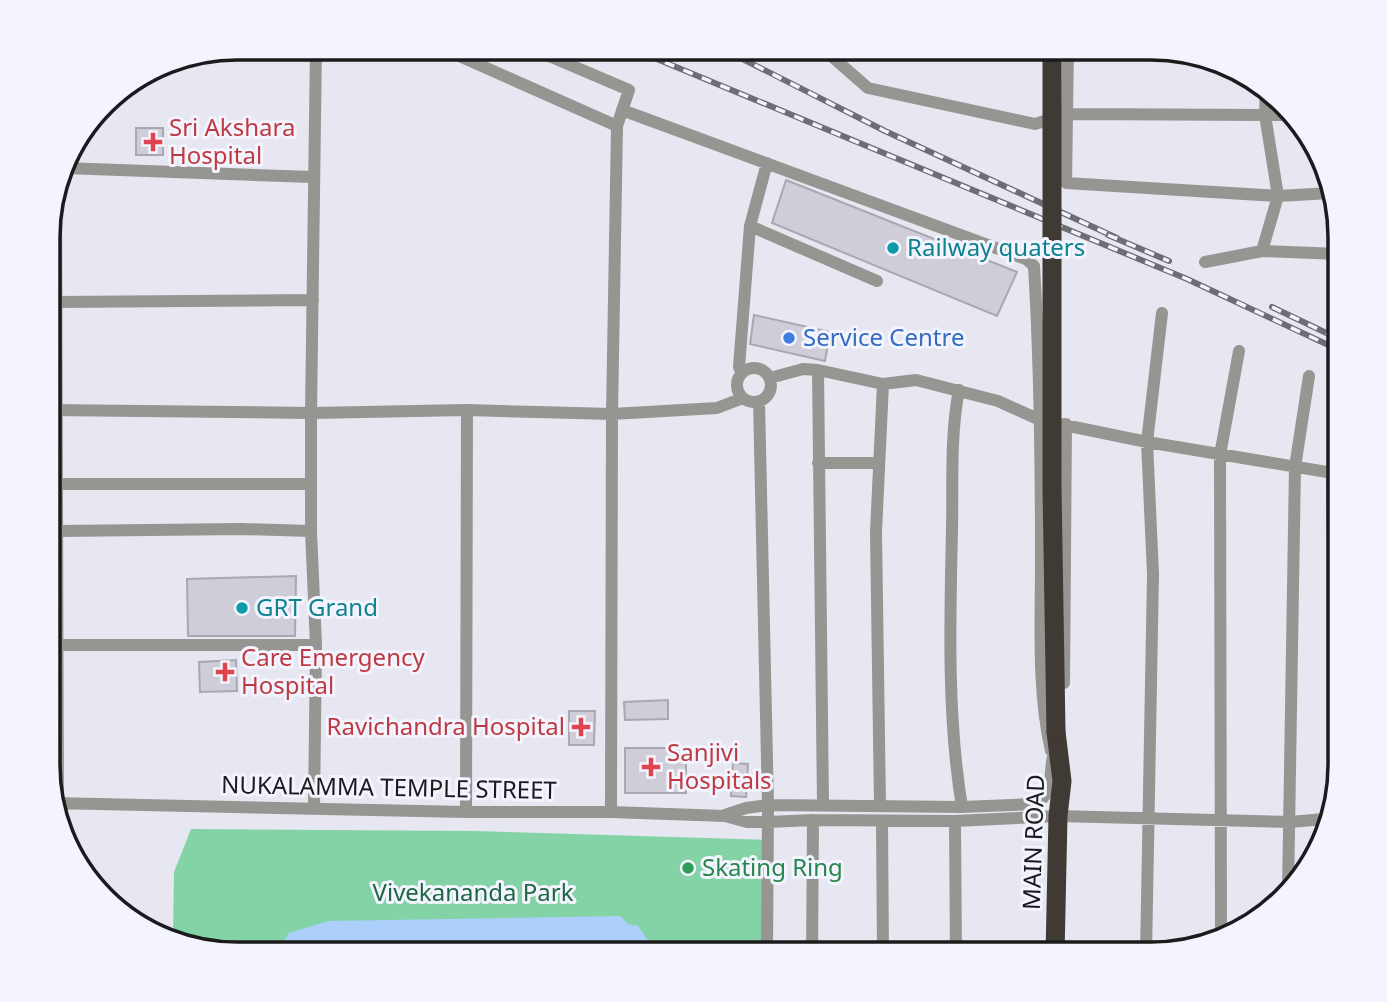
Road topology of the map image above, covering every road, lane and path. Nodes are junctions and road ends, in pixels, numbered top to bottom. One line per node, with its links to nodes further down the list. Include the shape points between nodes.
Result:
1 (316, 60): 15 (street)
2 (468, 60): 12 (street)
3 (559, 60): 8 (street, via 629,90)
4 (836, 60): 9 (street, via 868,88 1035,124)
5 (1063, 60): 53 (highway, MAIN ROAD, bridge, via 1052,486)
6 (1064, 60): 9 (street)
7 (1265, 102): 10 (street)
8 (622, 110): 12 (street); 13 (street)
9 (1067, 114): 10 (street); 17 (street, via 1066,183)
10 (1265, 115): 11 (street); 17 (street)
11 (1280, 115)
12 (617, 126): 38 (street)
13 (767, 163): 18 (street); 39 (street, via 1026,259 1034,266)
14 (74, 168): 15 (street)
15 (312, 177): 23 (street)
16 (1322, 194): 17 (street)
17 (1278, 196): 19 (street)
18 (750, 226): 22 (street); 28 (street)
19 (1262, 251): 20 (street); 21 (street)
20 (1327, 254)
21 (1205, 262)
22 (877, 281)
23 (313, 300): 24 (street); 37 (street)
24 (60, 302)
25 (1161, 313): 41 (street)
26 (1239, 351): 42 (street)
27 (818, 370): 30 (street); 31 (street); 43 (street)
28 (742, 373): 30 (street, via 757,368); 33 (street, via 737,388)
29 (1309, 376): 45 (street)
30 (770, 378): 34 (street, via 768,394)
31 (883, 384): 32 (street, via 916,380); 44 (street)
32 (959, 390): 39 (street); 58 (street, via 953,422 951,572 953,736)
33 (743, 398): 34 (street); 38 (street, via 717,408)
34 (759, 401): 56 (street)
35 (60, 410): 37 (street)
36 (467, 410): 37 (street); 38 (street); 60 (street)
37 (311, 413): 48 (street)
38 (612, 414): 61 (street)
39 (1040, 420): 40 (street); 53 (street, via 1041,649 1046,732)
40 (1066, 424): 41 (street); 53 (street, via 1065,733)
41 (1147, 442): 42 (street); 64 (street, via 1153,574)
42 (1220, 454): 45 (street); 67 (street)
43 (818, 463): 44 (street); 55 (street)
44 (878, 463): 57 (street)
45 (1295, 467): 46 (street); 71 (street)
46 (1327, 472)
47 (60, 484): 48 (street)
48 (311, 484): 50 (street)
49 (60, 531): 50 (street)
50 (311, 531): 52 (street)
51 (60, 645): 52 (street)
52 (316, 645): 59 (street)
53 (1056, 749): 58 (street, NUKALAMMA TEMPLE STREET, via 1043,801); 63 (highway, MAIN ROAD, via 1062,781)
54 (64, 804): 59 (street, NUKALAMMA TEMPLE STREET)
55 (822, 804): 56 (street, NUKALAMMA TEMPLE STREET); 57 (street, NUKALAMMA TEMPLE STREET)
56 (768, 805): 62 (street, NUKALAMMA TEMPLE STREET); 70 (street)
57 (880, 805): 58 (street, NUKALAMMA TEMPLE STREET)
58 (962, 807)
59 (314, 808): 60 (street, NUKALAMMA TEMPLE STREET)
60 (466, 812): 61 (street, NUKALAMMA TEMPLE STREET)
61 (611, 812): 62 (street, NUKALAMMA TEMPLE STREET)
62 (725, 816): 70 (street, NUKALAMMA TEMPLE STREET)
63 (1058, 816): 64 (street, NUKALAMMA TEMPLE STREET); 69 (street, NUKALAMMA TEMPLE STREET); 78 (highway, MAIN ROAD)
64 (1149, 818): 67 (street, NUKALAMMA TEMPLE STREET); 79 (street)
65 (1319, 819): 71 (street, NUKALAMMA TEMPLE STREET)
66 (813, 820): 68 (street, NUKALAMMA TEMPLE STREET); 70 (street, NUKALAMMA TEMPLE STREET); 75 (street)
67 (1222, 820): 71 (street, NUKALAMMA TEMPLE STREET); 73 (street)
68 (882, 821): 69 (street, NUKALAMMA TEMPLE STREET); 76 (street)
69 (955, 821): 77 (street)
70 (768, 822): 74 (street)
71 (1290, 822): 72 (street)
72 (1288, 876)
73 (1221, 927)
74 (767, 942)
75 (812, 942)
76 (883, 942)
77 (956, 942)
78 (1055, 942)
79 (1146, 942)

